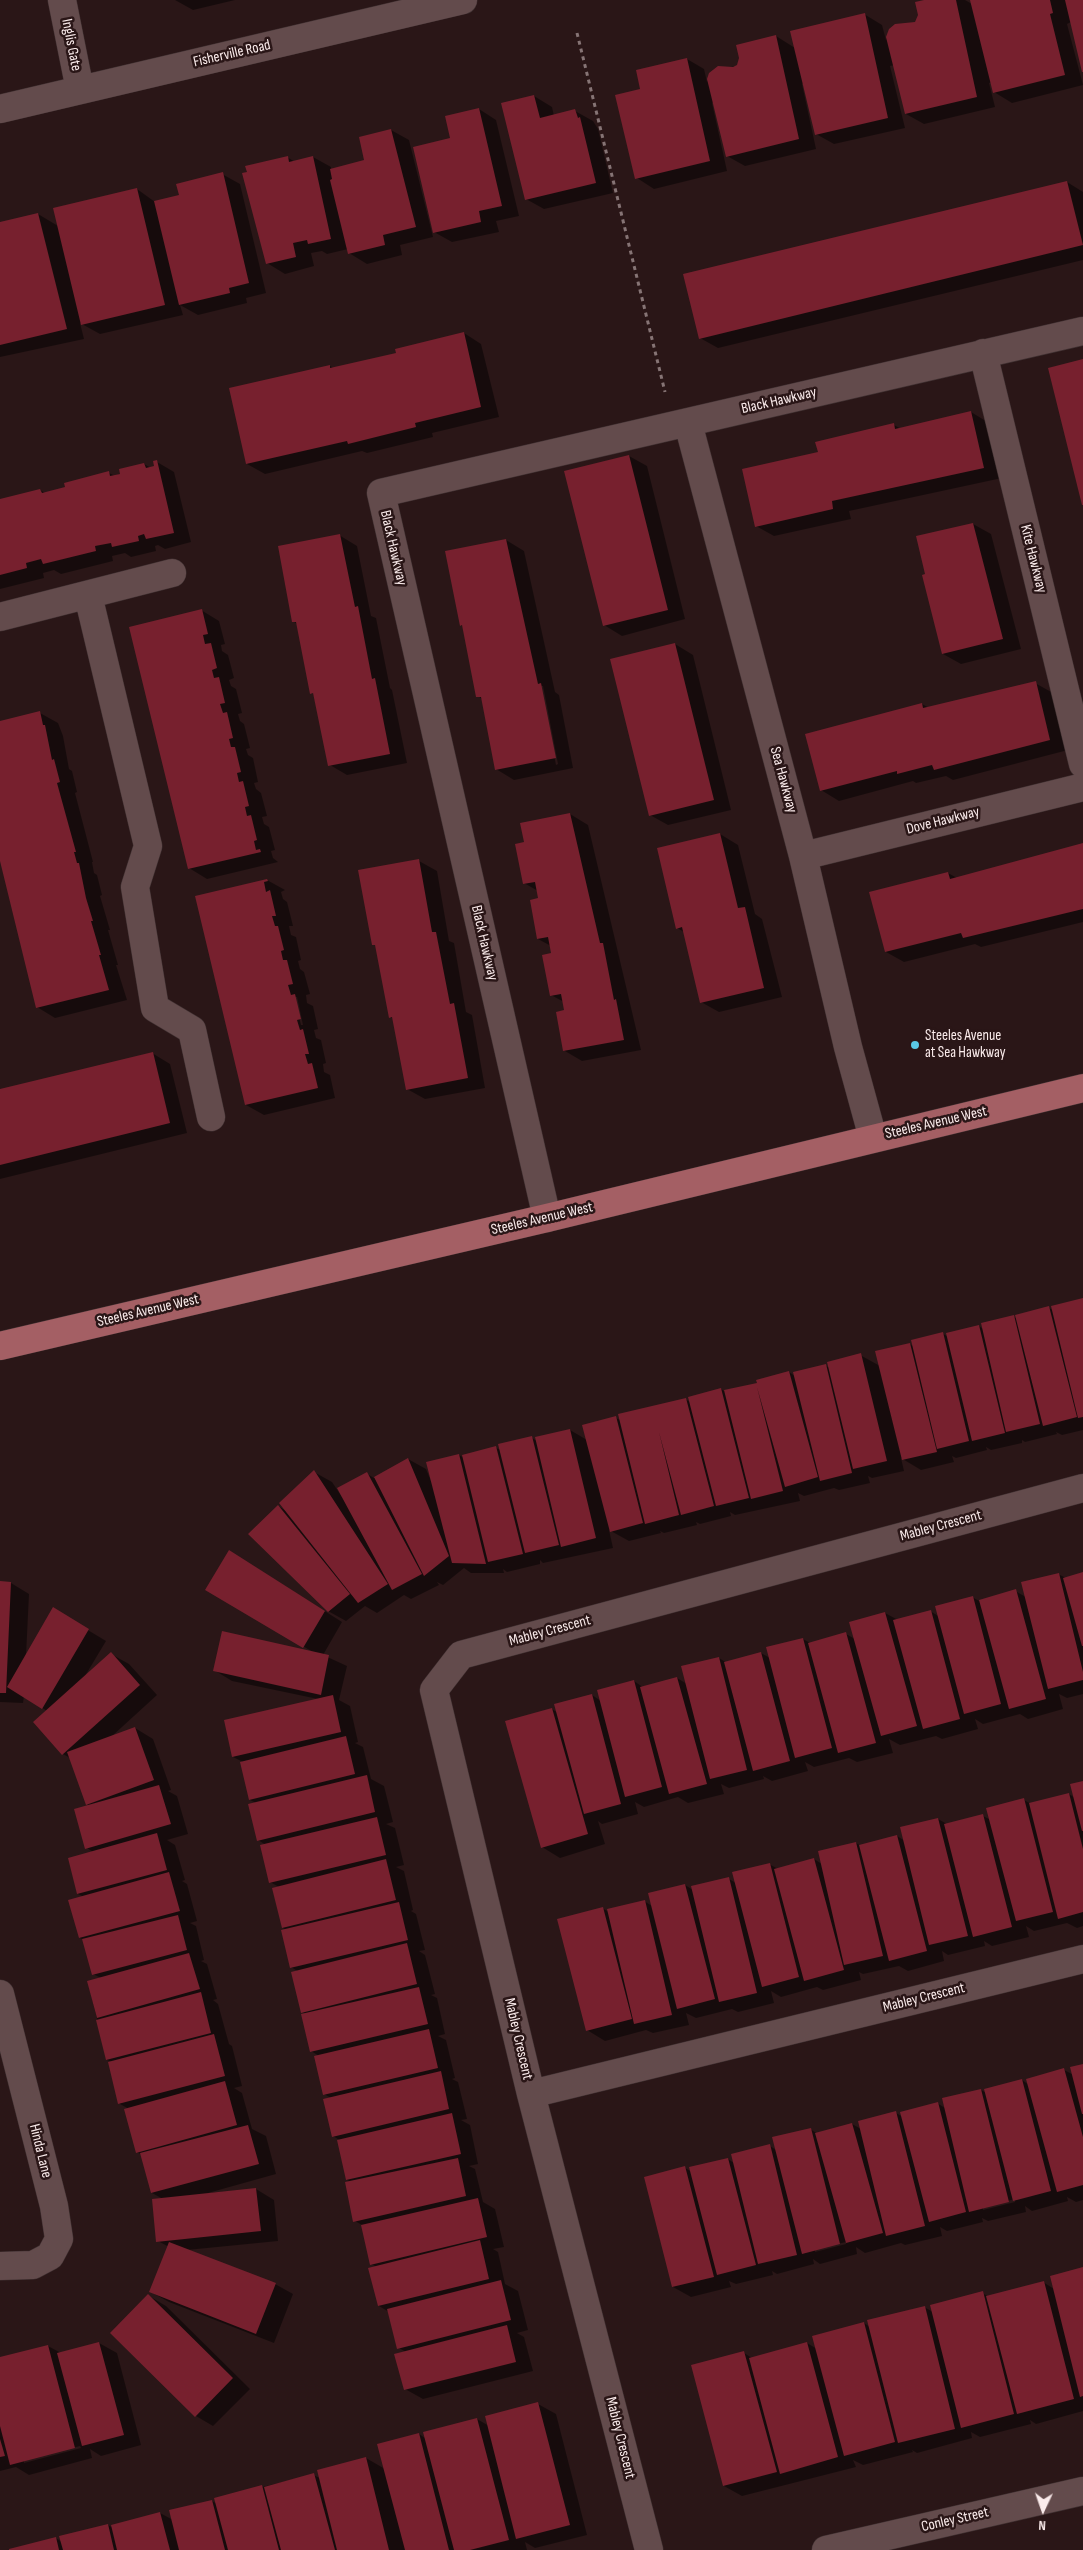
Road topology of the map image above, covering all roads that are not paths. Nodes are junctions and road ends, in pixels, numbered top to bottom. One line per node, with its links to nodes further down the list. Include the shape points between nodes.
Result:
1 (62, 0): 3 (street, Inglis Gate)
2 (463, 0): 3 (street, Fisherville Road)
3 (80, 90): 4 (street, Fisherville Road)
4 (0, 109)
5 (1083, 331): 6 (street, Black Hawkway)
6 (983, 353): 7 (street, Black Hawkway); 11 (street, Kite Hawkway)
7 (688, 423): 13 (street, Sea Hawkway); 17 (street, Black Hawkway, via 381,493)
8 (172, 573): 9 (street)
9 (88, 595): 10 (street); 15 (street, via 148,846 135,887 155,1008 192,1030)
10 (0, 617)
11 (1083, 764)
12 (1083, 787): 13 (street, Dove Hawkway)
13 (803, 856): 16 (street, Sea Hawkway)
14 (1083, 1088): 16 (main road, Steeles Avenue West)
15 (211, 1116)
16 (873, 1138): 17 (main road, Steeles Avenue West)
17 (547, 1218): 18 (main road, Steeles Avenue West)
18 (0, 1346)
19 (1083, 1488): 22 (street, Mabley Crescent, via 460,1655 434,1690)
20 (1083, 1959): 22 (street, Mabley Crescent)
21 (0, 1994): 23 (street, Hinda Lane, via 54,2206 59,2238 50,2256 33,2265)
22 (531, 2094): 25 (street, Mabley Crescent)
23 (0, 2266)
24 (1083, 2491): 26 (street, Conley Street)
25 (649, 2550)
26 (826, 2550)

